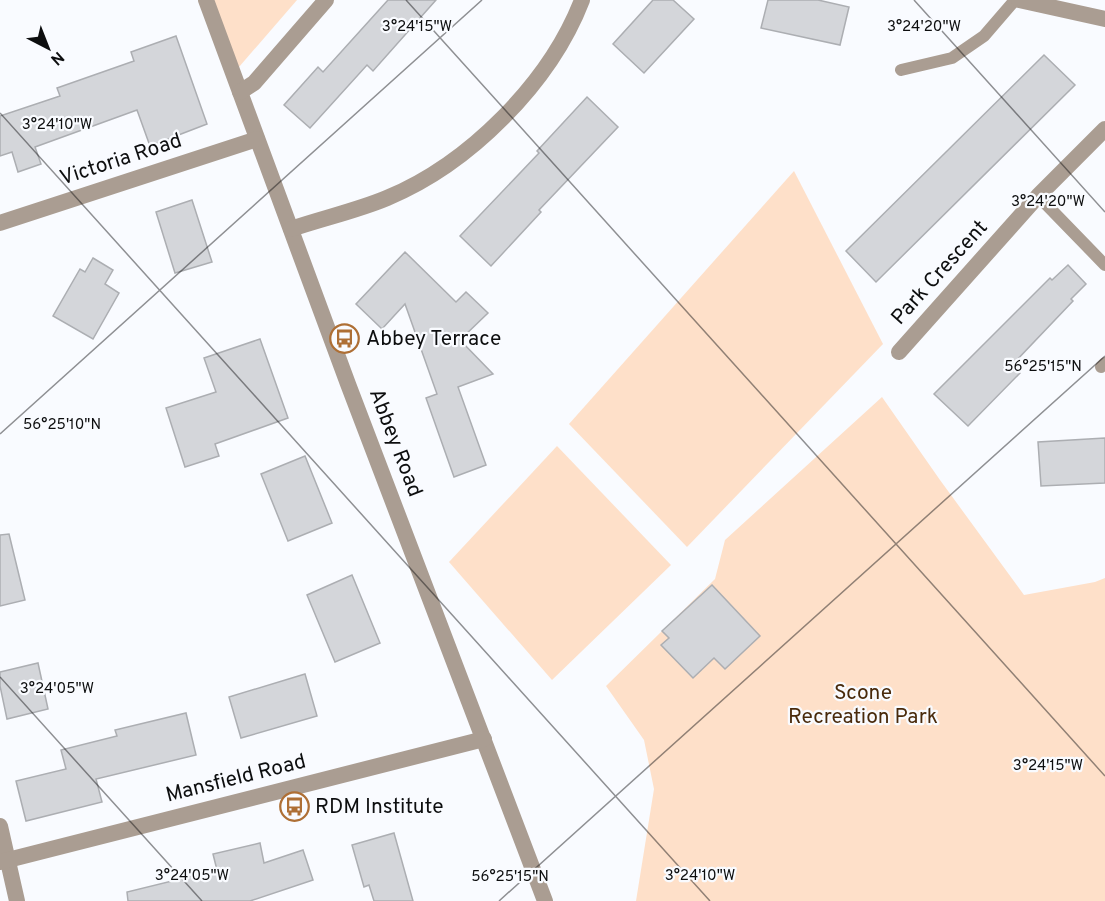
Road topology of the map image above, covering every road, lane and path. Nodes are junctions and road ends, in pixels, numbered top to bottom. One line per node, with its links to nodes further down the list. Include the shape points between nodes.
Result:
1 (207, 0): 8 (street, Abbey Road)
2 (326, 0): 8 (street, via 254,83)
3 (582, 0): 13 (street, via 543,71 509,112 466,151 388,198)
4 (1017, 0): 5 (street); 7 (lane, via 984,36 952,58)
5 (1058, 4): 6 (street)
6 (1105, 19)
7 (901, 70)
8 (240, 92): 10 (street, Abbey Road)
9 (1105, 129): 11 (street, Park Crescent)
10 (257, 139): 12 (street, Victoria Road); 13 (street, Abbey Road)
11 (1038, 196): 14 (lane); 15 (street, Park Crescent)
12 (0, 224)
13 (291, 229): 16 (street, Abbey Road)
14 (1105, 266)
15 (899, 352)
16 (484, 740): 18 (street, Mansfield Road); 20 (street, Abbey Road)
17 (0, 826): 18 (street)
18 (4, 861): 19 (street)
19 (17, 901)
20 (545, 901)

